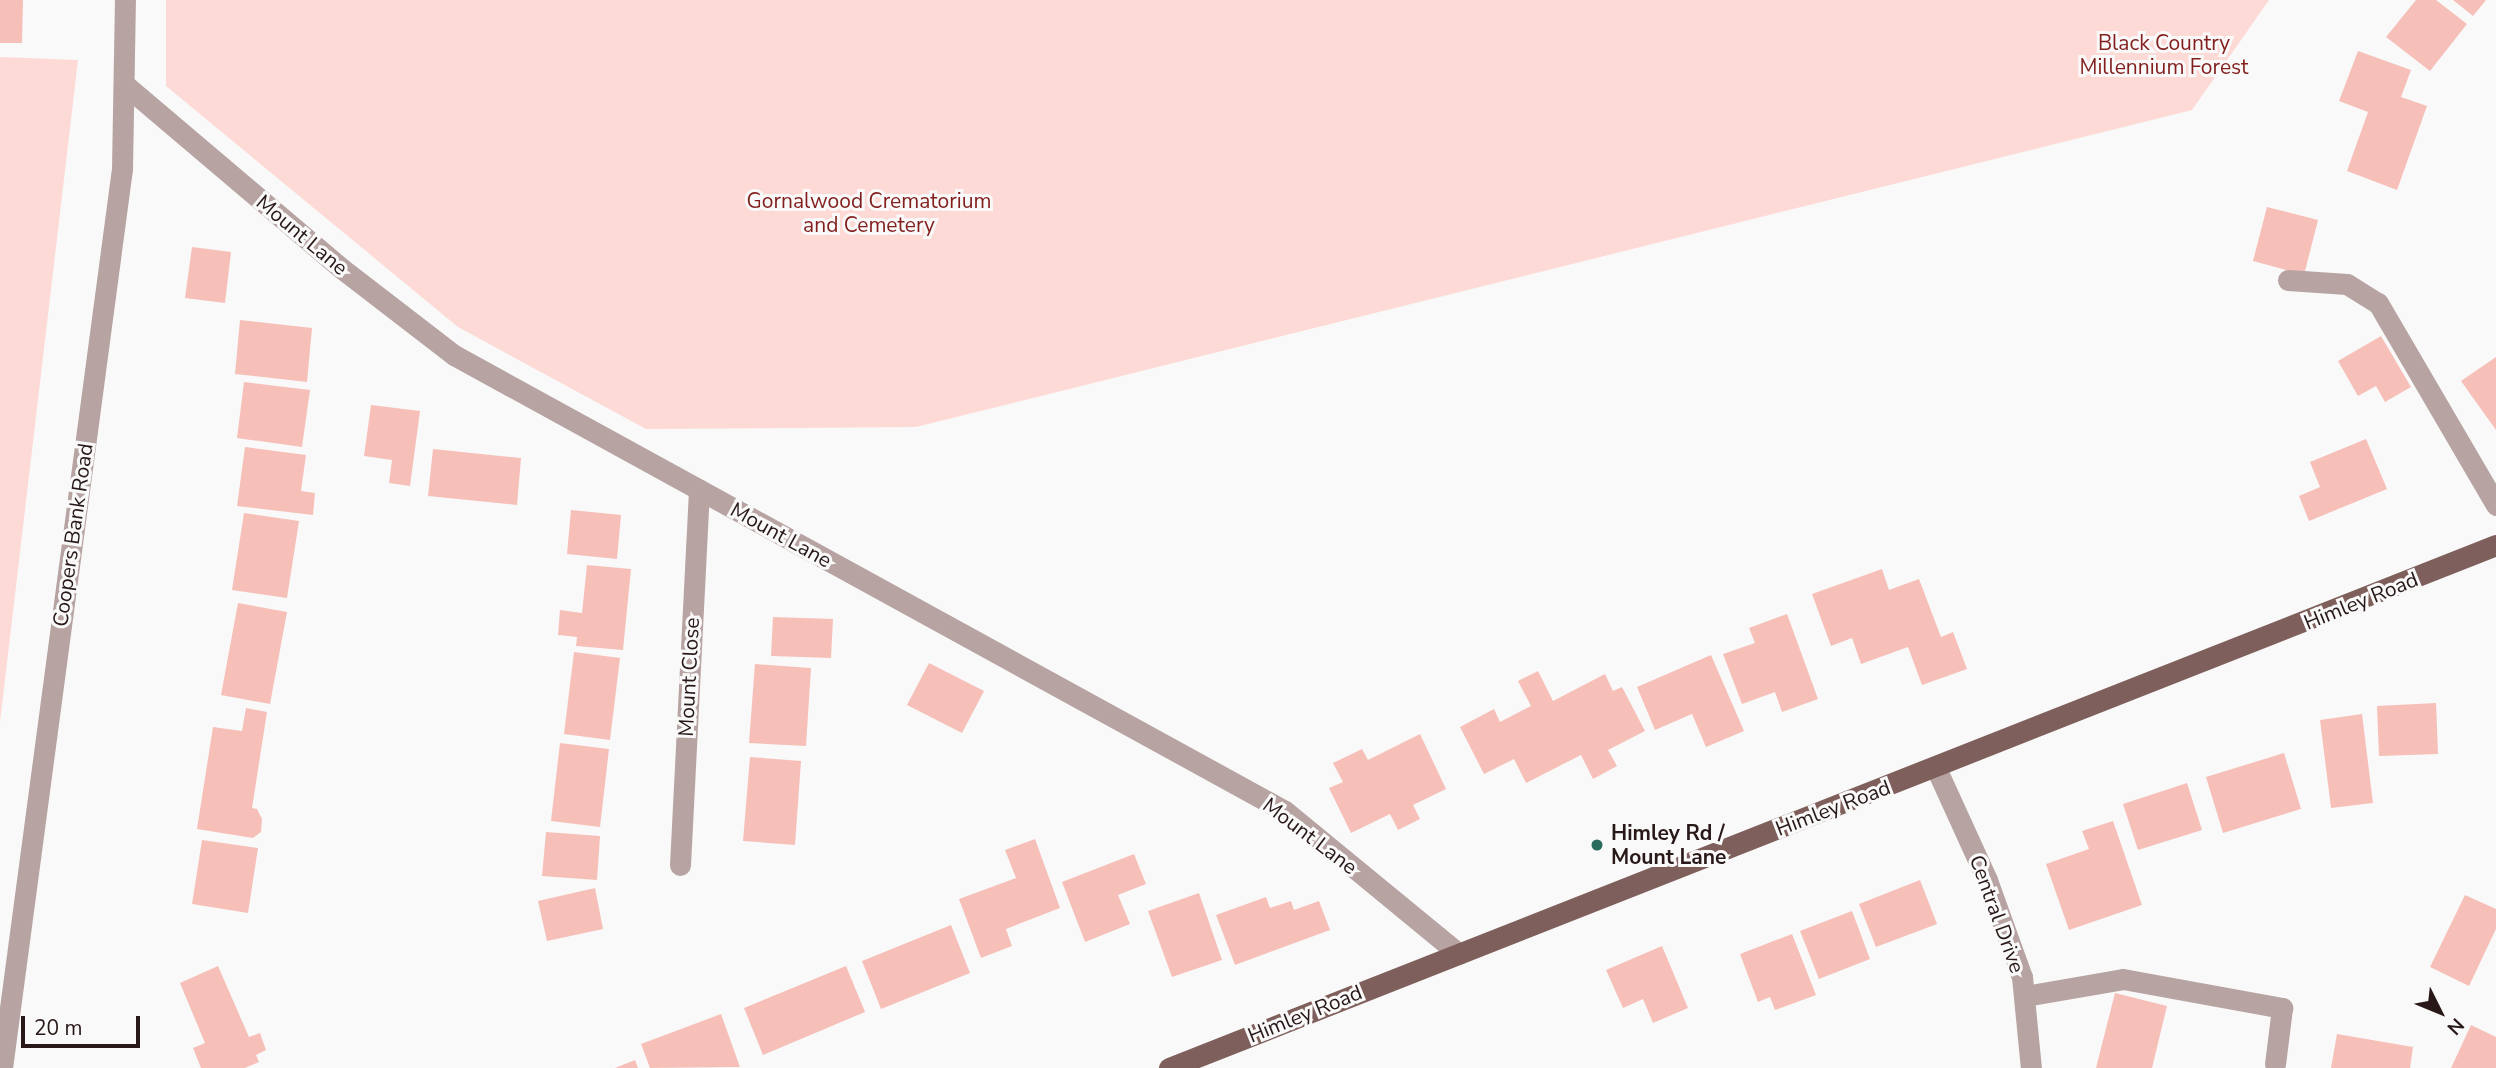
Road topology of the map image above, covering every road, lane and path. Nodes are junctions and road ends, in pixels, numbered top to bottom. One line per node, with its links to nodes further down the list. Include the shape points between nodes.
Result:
1 (125, 0): 2 (street, Coopers Bank Road)
2 (124, 85): 4 (street, Mount Lane, via 341,268 454,355); 11 (street, Coopers Bank Road, via 122,169)
3 (2288, 280): 5 (street, via 2347,284 2378,303)
4 (699, 489): 8 (street, Mount Close); 9 (street, Mount Lane, via 1285,811)
5 (2496, 505)
6 (2496, 545): 7 (main road, Himley Road)
7 (1936, 768): 9 (main road, Himley Road); 10 (street, Central Drive, via 1987,880)
8 (680, 865)
9 (1459, 954): 14 (main road, Himley Road)
10 (2025, 996): 12 (street, via 2123,979 2282,1008); 15 (street, Central Drive)
11 (2, 1045): 13 (street, Coopers Bank Road)
12 (2275, 1064)
13 (2, 1068)
14 (1169, 1068)
15 (2031, 1068)

